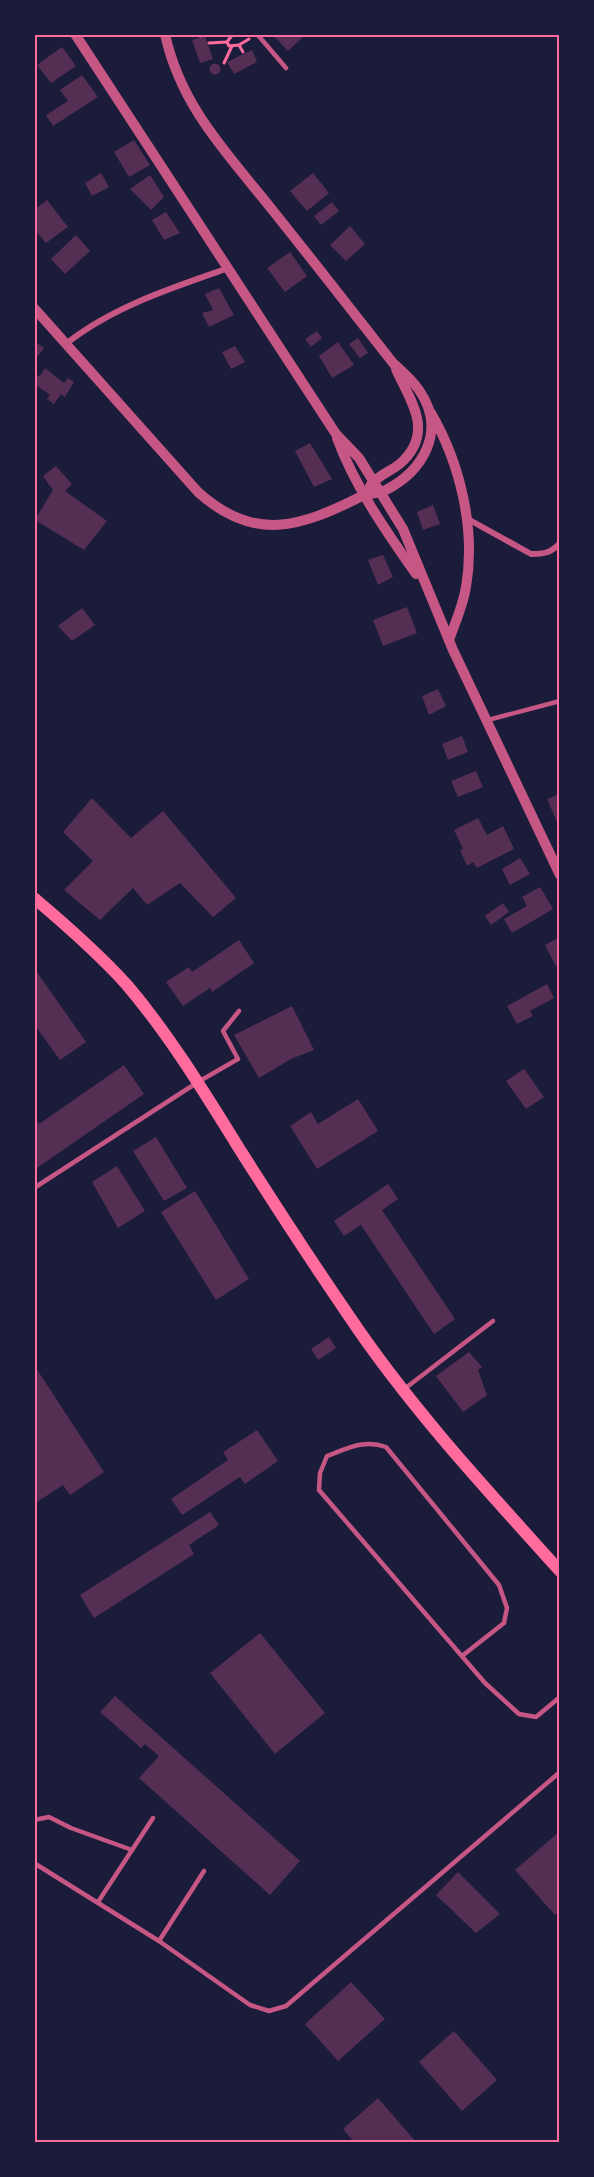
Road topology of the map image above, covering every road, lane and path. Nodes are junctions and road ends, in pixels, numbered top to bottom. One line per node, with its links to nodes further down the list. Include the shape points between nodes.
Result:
1 (75, 34): 12 (street)
2 (165, 34): 15 (street, via 181,84 214,140)
3 (256, 34): 7 (path); 11 (lane)
4 (232, 35): 6 (path)
5 (209, 42): 6 (path)
6 (227, 42): 8 (path)
7 (239, 45): 8 (path); 9 (path)
8 (232, 46): 10 (path)
9 (243, 52)
10 (224, 63)
11 (286, 68)
12 (226, 269): 14 (street, via 129,306 88,326); 17 (street)
13 (34, 308): 14 (street)
14 (67, 343): 20 (street, via 198,492 228,515 252,523 301,522)
15 (393, 363): 16 (street); 18 (street, via 415,407 417,437 404,460)
16 (427, 404): 19 (street, via 431,434 425,454 408,474); 21 (street, via 453,459)
17 (336, 434): 18 (street); 20 (street, via 347,465)
18 (374, 480): 19 (street); 20 (street)
19 (381, 492): 20 (street); 23 (street, via 403,529)
20 (365, 495): 23 (street)
21 (465, 517): 22 (street, via 531,554 551,551); 24 (street, via 466,588)
22 (560, 543)
23 (426, 590): 24 (street)
24 (448, 640): 26 (street)
25 (560, 702): 26 (lane)
26 (486, 721): 27 (street)
27 (560, 875)
28 (34, 898): 30 (main road, via 127,986)
29 (239, 1011): 30 (lane, via 223,1031 238,1059)
30 (198, 1082): 31 (lane); 33 (main road, via 279,1212)
31 (34, 1188)
32 (493, 1322): 33 (lane)
33 (403, 1390): 34 (main road)
34 (560, 1571)
35 (462, 1656): 35 (lane, via 319,1490 327,1456 361,1443 374,1442 386,1447 499,1585 507,1608 504,1623); 36 (lane, via 519,1714 536,1717)
36 (560, 1697)
37 (560, 1772): 44 (lane, via 285,2006 269,2011 250,2005)
38 (153, 1818): 40 (lane)
39 (34, 1820): 40 (lane, via 49,1817)
40 (132, 1850): 43 (lane)
41 (34, 1863): 43 (lane)
42 (204, 1871): 44 (lane)
43 (98, 1902): 44 (lane)
44 (159, 1941)

